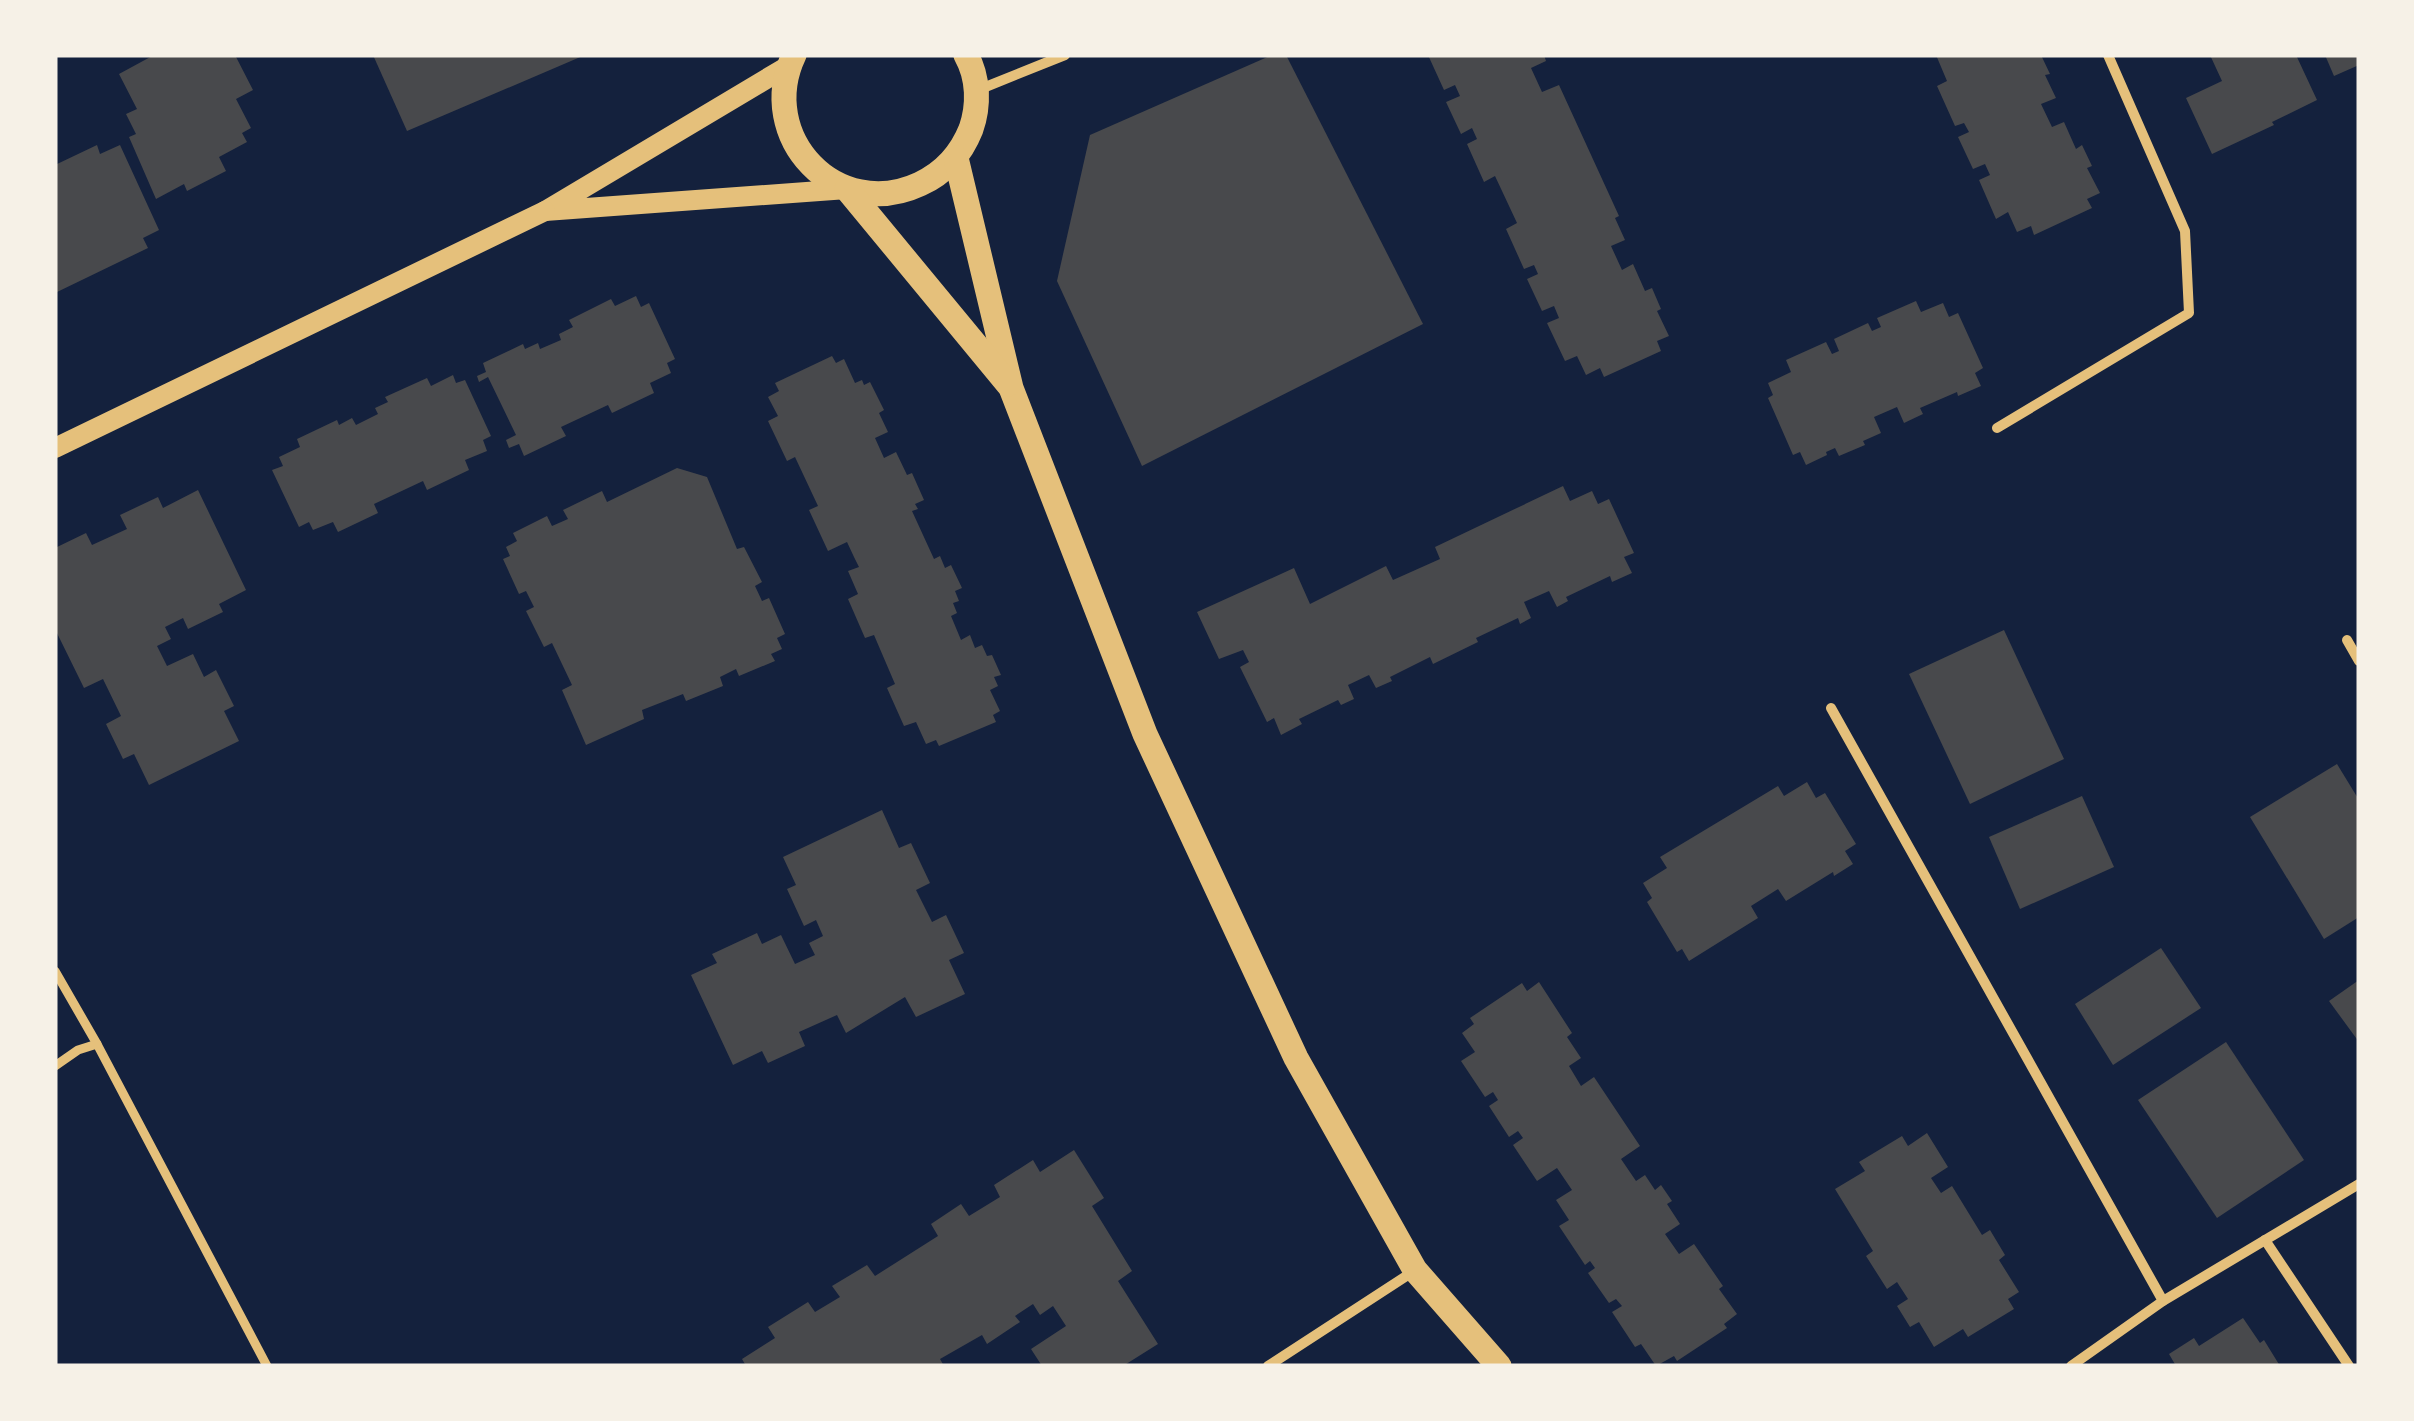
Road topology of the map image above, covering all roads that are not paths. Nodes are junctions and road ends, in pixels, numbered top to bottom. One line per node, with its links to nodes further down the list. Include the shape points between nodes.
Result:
1 (966, 55): 5 (main road)
2 (1065, 55): 5 (street)
3 (2108, 55): 10 (street, via 2185,231 2189,313)
4 (790, 59): 7 (main road, via 783,96 787,126 820,175); 8 (main road)
5 (977, 90): 6 (main road, via 976,114)
6 (956, 158): 7 (main road, via 906,190 877,195); 9 (main road)
7 (847, 189): 8 (main road); 9 (main road)
8 (546, 211): 11 (main road)
9 (1011, 388): 20 (main road, via 1145,734 1296,1058)
10 (1997, 428)
11 (55, 448)
12 (2347, 640): 13 (street)
13 (2359, 661)
14 (1831, 708): 21 (street)
15 (55, 971): 16 (street)
16 (97, 1044): 17 (street); 22 (street)
17 (55, 1066)
18 (2359, 1184): 19 (street)
19 (2264, 1240): 21 (street); 26 (street)
20 (1415, 1270): 23 (street); 24 (main road)
21 (2163, 1300): 25 (street)
22 (267, 1366)
23 (1268, 1366)
24 (1499, 1366)
25 (2071, 1366)
26 (2348, 1366)

